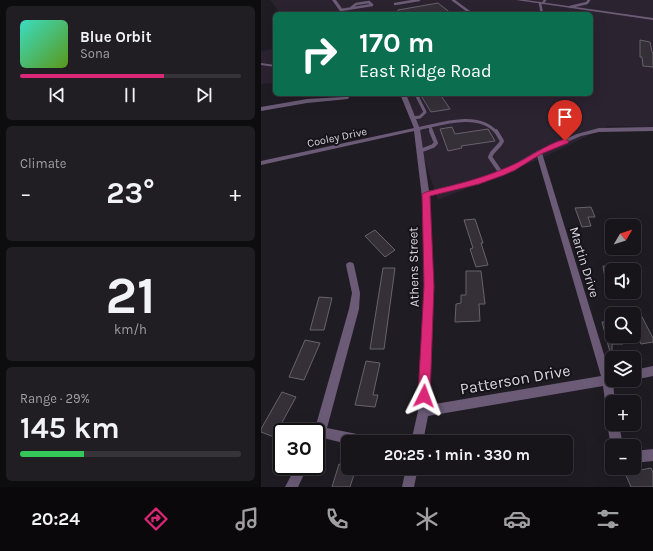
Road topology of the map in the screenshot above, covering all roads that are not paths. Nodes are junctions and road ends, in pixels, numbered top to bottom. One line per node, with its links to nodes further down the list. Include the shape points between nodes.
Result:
1 (334, 0): 10 (street)
2 (419, 0): 7 (lane)
3 (453, 0): 11 (lane)
4 (518, 0): 6 (street)
5 (589, 0): 8 (lane, via 587,3)
6 (543, 2): 8 (street); 12 (lane)
7 (395, 4)
8 (570, 7): 13 (street)
9 (351, 8): 9 (lane, via 371,5 372,5 369,2 356,4); 10 (lane)
10 (343, 12)
11 (469, 12)
12 (542, 12)
13 (653, 19)
14 (261, 64): 15 (street)
15 (273, 66)
16 (347, 96): 19 (street)
17 (404, 96): 20 (street, Athens Street)
18 (417, 96): 20 (lane, via 425,112 420,117)
19 (261, 108)
20 (412, 118): 22 (street, Athens Street)
21 (431, 127): 22 (lane); 24 (lane, via 435,143); 27 (lane, via 480,121 495,129 501,141 500,146 492,151 490,157)
22 (417, 129): 24 (street, Athens Street); 26 (street, Cooley Drive)
23 (653, 130): 25 (street, via 599,130 579,135)
24 (420, 151): 28 (street, Athens Street)
25 (539, 152): 27 (street); 30 (street, Martin Drive)
26 (261, 164)
27 (501, 173): 28 (street, via 477,182)
28 (426, 194): 34 (street, Athens Street, via 429,286)
29 (349, 265): 35 (street, via 356,293 354,309)
30 (605, 366)
31 (653, 371): 32 (street)
32 (641, 374)
33 (605, 380): 34 (street, Patterson Drive)
34 (423, 411): 36 (street, Athens Street)
35 (322, 423)
36 (418, 435)
37 (325, 437): 38 (street)
38 (341, 439)
39 (653, 455): 40 (street)
40 (641, 456)
41 (297, 475): 43 (street)
42 (411, 475): 44 (street)
43 (291, 487)
44 (408, 487)

